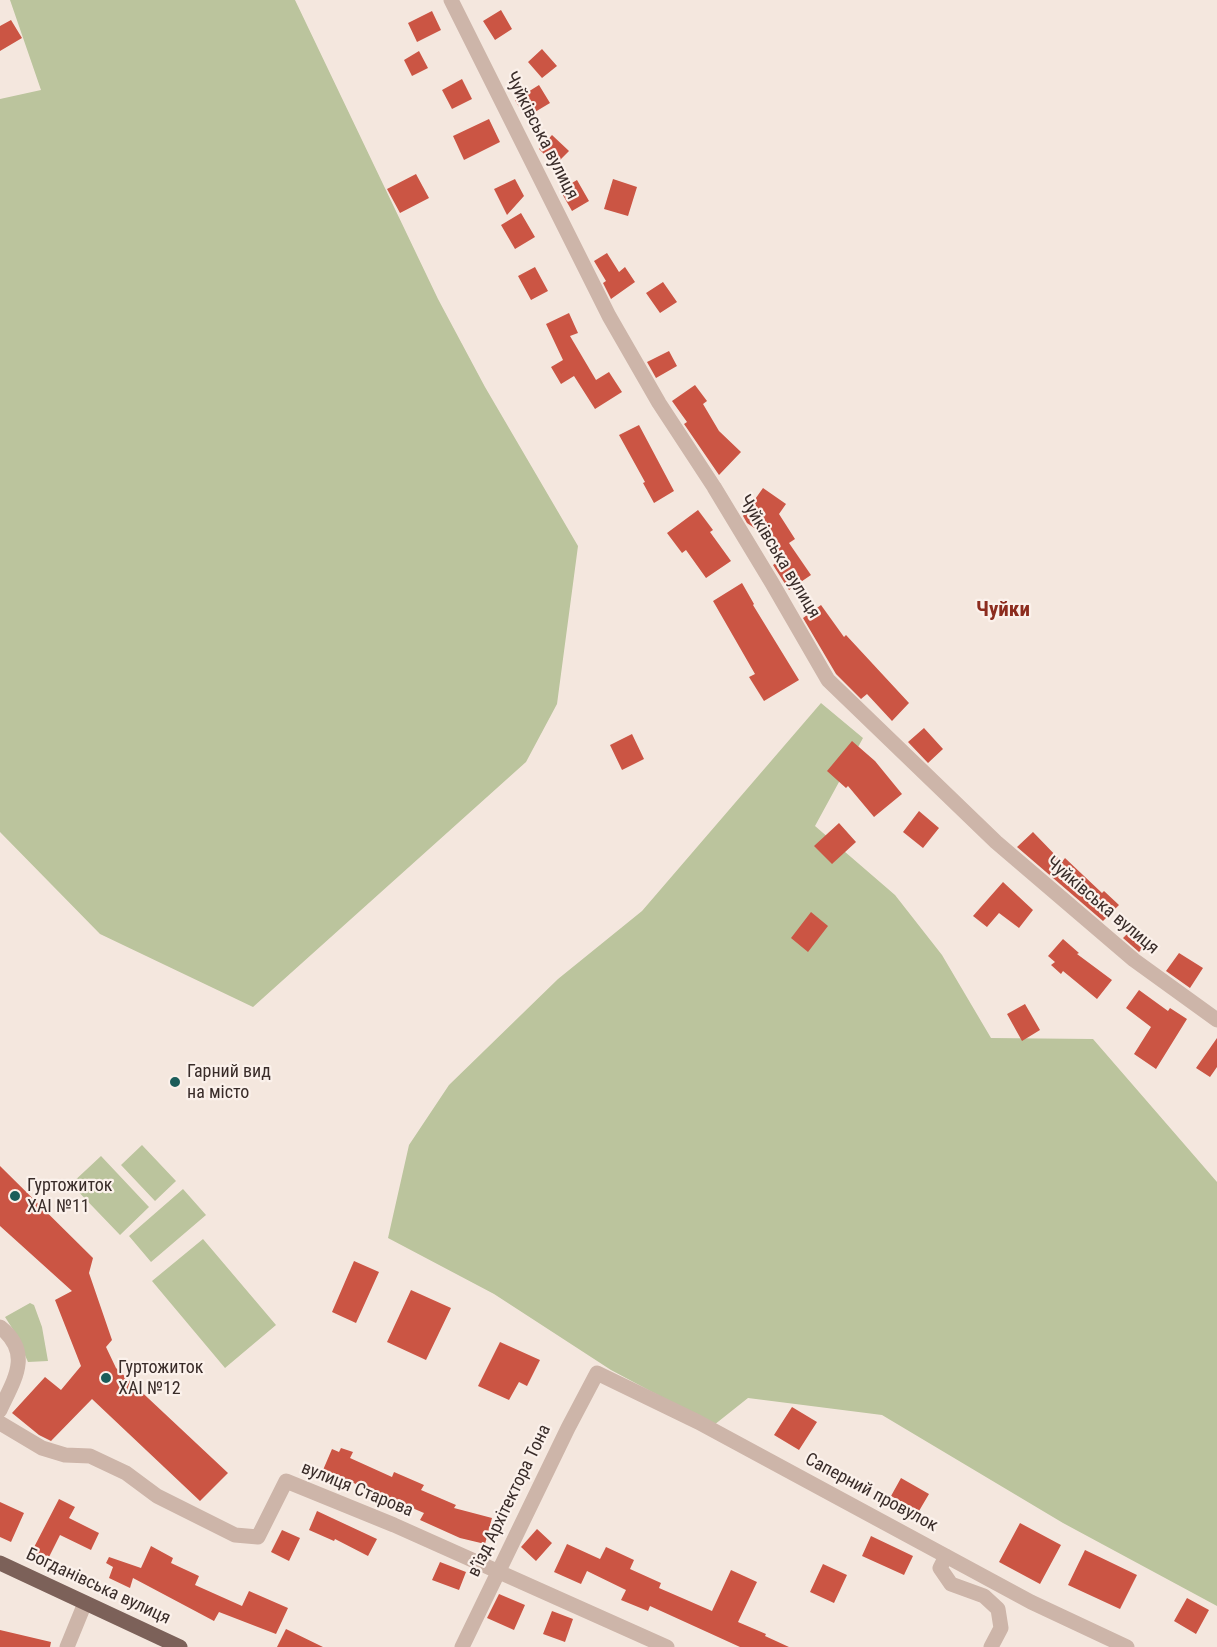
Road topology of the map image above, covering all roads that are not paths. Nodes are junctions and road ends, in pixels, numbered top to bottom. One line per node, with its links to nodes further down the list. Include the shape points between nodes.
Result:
1 (451, 0): 2 (street, Чуйківська вулиця, via 609,316 828,680 996,842 1134,960)
2 (1217, 1020)
3 (0, 1327): 5 (street, via 12,1339 19,1364)
4 (597, 1373): 7 (street, Саперний провулок, via 698,1422); 9 (street, в’їзд Архітектора Тона)
5 (0, 1410)
6 (0, 1423): 9 (street, вулиця Старова, via 42,1448 65,1455 90,1456 126,1473 158,1496 235,1535 258,1537 286,1481)
7 (946, 1556): 15 (street, via 940,1568 951,1584 984,1596 998,1609 1001,1628); 16 (street, Саперний провулок)
8 (0, 1563): 10 (main road, Богданівська вулиця)
9 (497, 1572): 13 (street, в’їзд Архітектора Тона); 14 (street, вулиця Старова)
10 (85, 1603): 11 (street); 12 (main road, Богданівська вулиця)
11 (67, 1647)
12 (180, 1647)
13 (462, 1647)
14 (667, 1647)
15 (991, 1647)
16 (1127, 1647)

